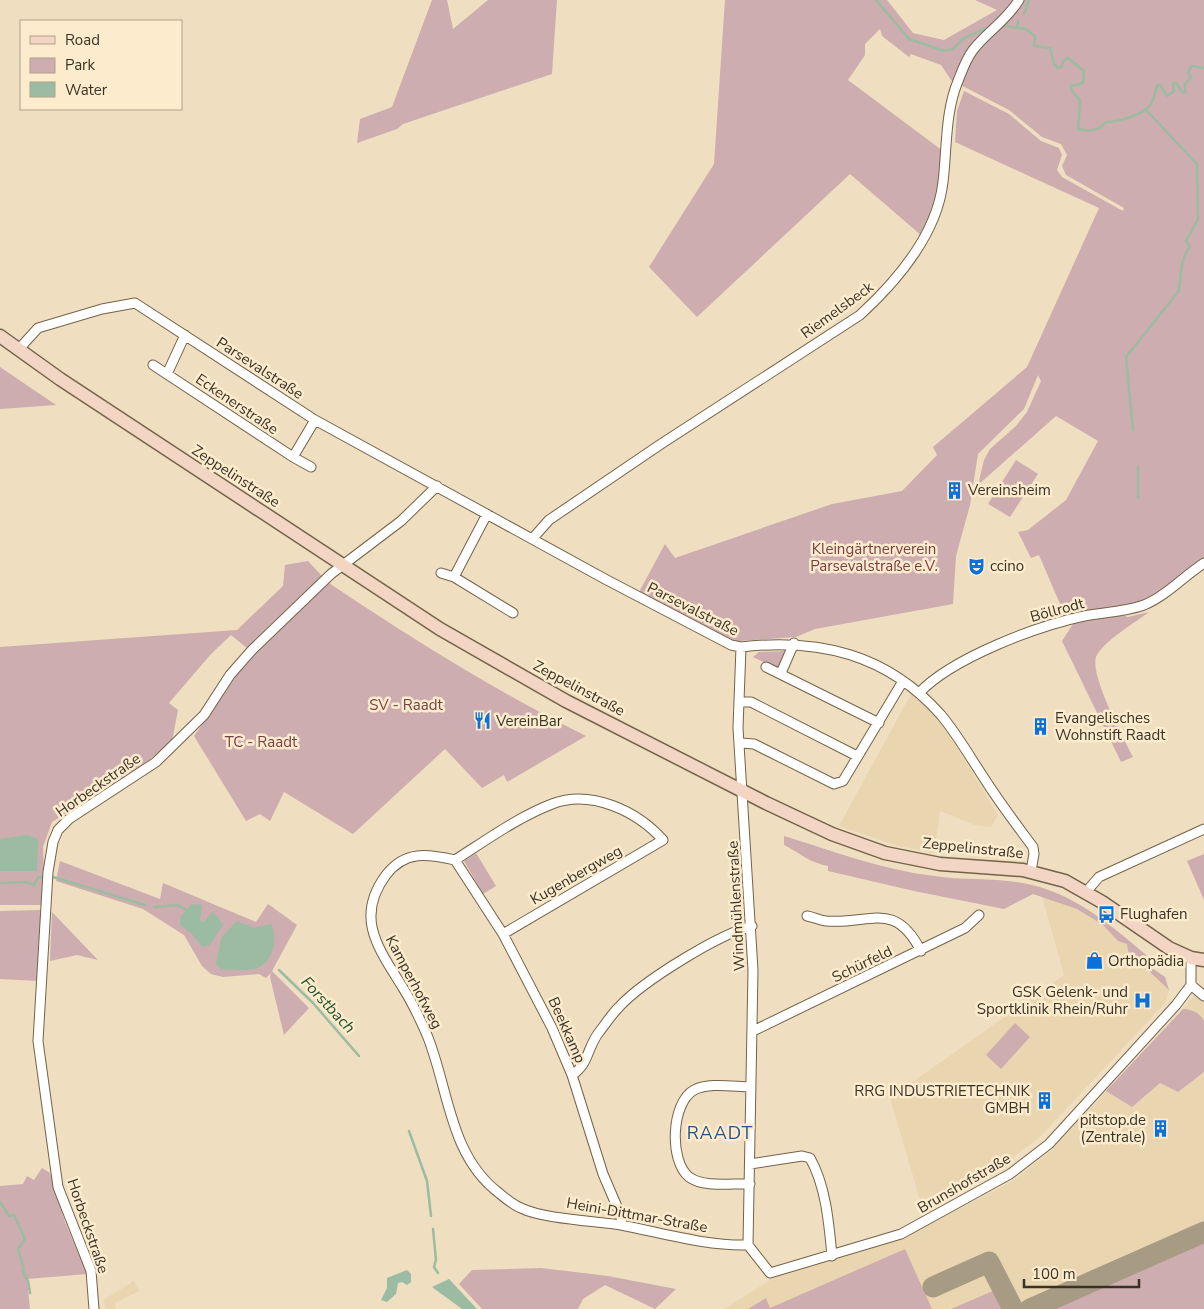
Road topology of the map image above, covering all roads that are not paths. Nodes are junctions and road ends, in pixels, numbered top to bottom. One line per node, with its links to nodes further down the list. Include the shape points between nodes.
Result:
1 (1019, 0): 12 (street, Riemelsbeck, via 1010,14 973,51 964,66 951,106 938,205 908,265 888,289 860,315 661,444 550,520)
2 (185, 335): 4 (street, Parsevalstraße, via 135,303 38,328); 6 (street); 7 (street, Parsevalstraße)
3 (0, 336): 4 (main road, Zeppelinstraße)
4 (18, 350): 14 (main road, Zeppelinstraße)
5 (154, 365): 6 (street, Eckenerstraße)
6 (167, 374): 8 (street, Eckenerstraße)
7 (315, 420): 8 (street); 10 (street, Parsevalstraße)
8 (293, 457): 9 (street, Eckenerstraße)
9 (311, 467)
10 (437, 486): 11 (street, Parsevalstraße); 14 (street, Horbeckstraße, via 401,521)
11 (487, 514): 12 (street, Parsevalstraße); 16 (street)
12 (533, 538): 19 (street, Parsevalstraße, via 605,579 731,645)
13 (1204, 563): 23 (street, Böllrodt, via 1146,604 1086,616 1023,634 979,654 928,684)
14 (342, 565): 28 (main road, Zeppelinstraße, via 494,662); 51 (street, Horbeckstraße, via 244,659 204,715 186,734 156,762 69,819 58,830 53,842 48,872 38,1041 58,1187 91,1271)
15 (442, 573): 16 (street)
16 (454, 577): 17 (street)
17 (513, 613)
18 (794, 644): 19 (street, Parsevalstraße); 21 (street); 22 (street, Parsevalstraße, via 835,649 859,657)
19 (741, 647): 24 (street, Windmühlenstraße)
20 (766, 667): 21 (street)
21 (781, 672): 25 (street)
22 (903, 681): 23 (street, Parsevalstraße); 25 (street)
23 (919, 693): 31 (street, Parsevalstraße, via 942,716 1033,847)
24 (740, 702): 26 (street, Windmühlenstraße); 27 (street, via 751,702)
25 (879, 723): 27 (street)
26 (741, 743): 27 (street, via 754,744 834,784 843,781); 28 (street, Windmühlenstraße)
27 (857, 756)
28 (742, 790): 31 (main road, Zeppelinstraße, via 832,834 885,852 940,864); 35 (street, Windmühlenstraße)
29 (1204, 829): 32 (street, via 1099,877)
30 (455, 860): 36 (street, Beekkamp); 36 (street, Kugenbergweg, via 530,814 552,804 572,800 595,801 623,810 640,819 663,840); 47 (street, Kamperhofweg, via 428,854 415,856 390,871 373,899 372,931 425,1031 443,1080 459,1142 470,1164 482,1179)
31 (1031, 871): 32 (main road, Zeppelinstraße, via 1065,880)
32 (1086, 892): 38 (main road, Zeppelinstraße, via 1169,948)
33 (979, 915): 37 (street, Schürfeld, via 965,928)
34 (807, 916): 37 (street, via 826,921 888,919 905,927)
35 (752, 926): 42 (street, Windmühlenstraße); 43 (street, via 741,928 679,962 633,995 597,1034 582,1068)
36 (503, 934): 43 (street, Beekkamp, via 552,1028)
37 (921, 951): 42 (street, Schürfeld)
38 (1191, 958): 39 (main road, Zeppelinstraße); 40 (street)
39 (1204, 960)
40 (1190, 985): 41 (street); 50 (street, Brunshofstraße, via 1175,1006 1049,1144 1010,1174 901,1234)
41 (1204, 996)
42 (753, 1030): 44 (street, Windmühlenstraße)
43 (572, 1075): 48 (street, Beekkamp, via 590,1138)
44 (751, 1087): 45 (street, Windmühlenstraße); 46 (street, via 705,1086 695,1089 679,1107 677,1118 678,1159 690,1177 702,1183)
45 (750, 1164): 46 (street, Windmühlenstraße); 50 (street, via 802,1156 810,1158 827,1212)
46 (750, 1184): 49 (street, Windmühlenstraße)
47 (521, 1208): 48 (street, Heini-Dittmar-Straße)
48 (622, 1226): 49 (street, Heini-Dittmar-Straße, via 671,1236)
49 (748, 1245): 50 (street, Brunshofstraße, via 770,1274)
50 (832, 1256)
51 (94, 1309)

